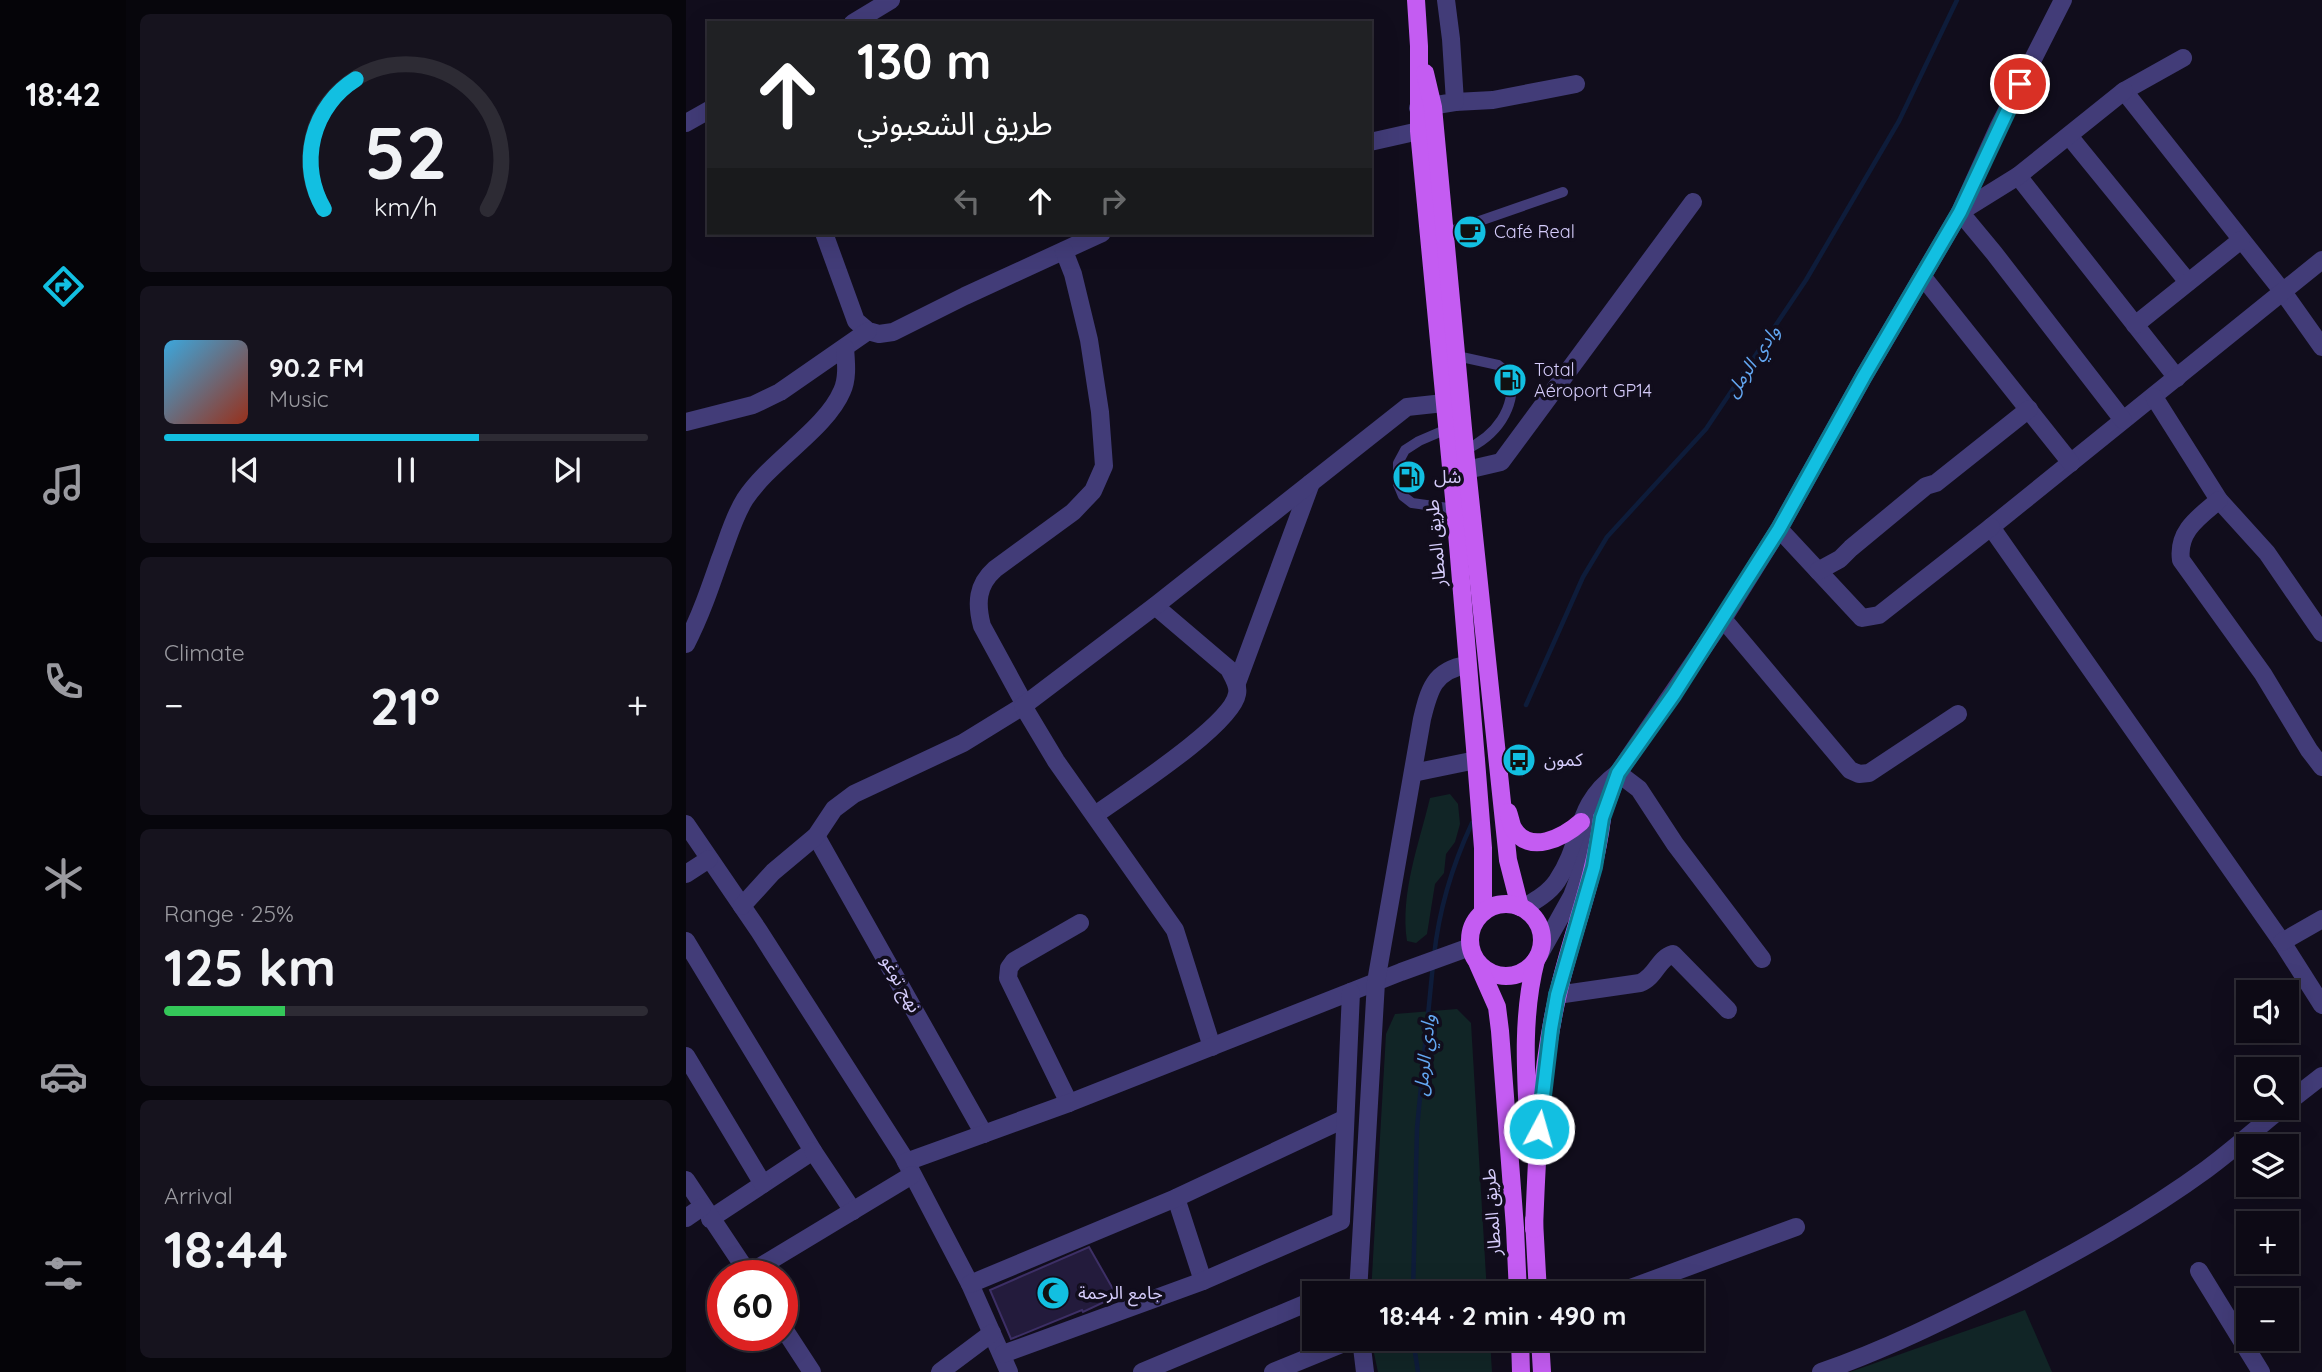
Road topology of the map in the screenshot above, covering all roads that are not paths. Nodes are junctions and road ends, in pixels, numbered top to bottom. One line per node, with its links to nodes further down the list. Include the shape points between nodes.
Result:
1 (891, 0): 5 (street)
2 (1416, 0): 10 (main road, طريق المطار)
3 (1446, 0): 9 (street)
4 (2063, 0): 19 (street)
5 (856, 21)
6 (2183, 58): 8 (street)
7 (1576, 84): 9 (street, via 1493,100)
8 (2124, 91): 14 (street); 23 (street)
9 (1455, 102): 10 (street)
10 (1426, 108): 13 (main road, طريق المطار); 20 (main road, طريق المطار)
11 (707, 111): 12 (street)
12 (686, 123)
13 (1419, 131): 15 (street); 36 (main road, طريق المطار)
14 (2069, 136): 16 (street); 27 (street)
15 (1372, 142)
16 (2018, 176): 19 (street); 29 (street)
17 (1563, 192): 20 (lane)
18 (1693, 202): 43 (street, via 1501,462)
19 (1960, 212): 26 (street); 38 (street)
20 (1445, 233): 33 (main road, طريق المطار)
21 (825, 235): 30 (street, via 856,321)
22 (1098, 235): 24 (street)
23 (2241, 240): 27 (street); 28 (street)
24 (1064, 251): 30 (street, via 893,332); 56 (street, via 1089,340 1104,466 1093,491 1073,512 995,569 980,587 982,626)
25 (2322, 260): 28 (street)
26 (1923, 277): 37 (street); 48 (street)
27 (2188, 282): 29 (street)
28 (2283, 292): 31 (street); 34 (street)
29 (2135, 325): 34 (street)
30 (868, 331): 32 (street)
31 (2322, 347)
32 (845, 348): 39 (street, via 753,405); 53 (street, via 842,391 831,411 772,466 746,498)
33 (1457, 356): 41 (main road, طريق المطار); 41 (lane, via 1498,365 1511,375 1513,388 1509,409 1498,425)
34 (2177, 378): 35 (street)
35 (2154, 397): 38 (street); 45 (street)
36 (1444, 403): 40 (main road, طريق المطار); 44 (street, via 1407,407)
37 (2029, 409): 42 (street); 49 (street, via 1840,559)
38 (2123, 420): 42 (street)
39 (686, 422)
40 (1447, 429): 43 (main road, طريق المطار); 46 (lane, via 1405,450 1398,463 1398,484 1412,503)
41 (1465, 450): 43 (main road, طريق المطار)
42 (2071, 463): 47 (street)
43 (1459, 473): 46 (main road, طريق المطار); 62 (main road, طريق المطار)
44 (1311, 483): 50 (street); 55 (street)
45 (2219, 500): 52 (street, via 2267,553); 59 (street, via 2187,528 2181,561 2263,674)
46 (1455, 509): 54 (main road, طريق المطار)
47 (1991, 527): 49 (street, via 1879,615 1862,618); 76 (street)
48 (1779, 529): 49 (street); 51 (street)
49 (1818, 571)
50 (1155, 606): 55 (street, via 1229,669); 56 (street)
51 (1723, 619): 57 (street, via 1858,774 1869,773); 60 (street)
52 (2322, 633)
53 (686, 644)
54 (1467, 665): 58 (main road, طريق المطار); 61 (street, via 1452,667 1434,683 1422,719)
55 (1237, 683): 63 (street, via 1230,710 1214,728)
56 (1024, 706): 63 (street); 67 (street, via 963,743 854,794 834,809)
57 (1958, 714)
58 (1476, 760): 61 (street); 72 (main road, طريق المطار)
59 (2322, 767)
60 (1618, 773): 64 (street); 65 (street, via 1594,794); 79 (street, via 1639,789)
61 (1413, 774): 81 (street)
62 (1502, 794): 65 (main road, via 1514,829 1531,841 1551,840); 71 (main road, طريق المطار, via 1508,860)
63 (1095, 815): 86 (street, via 1175,930)
64 (1602, 818): 78 (street, via 1572,896); 83 (main road, via 1594,867)
65 (1581, 822): 71 (street, via 1556,883)
66 (686, 824): 68 (street)
67 (816, 836): 70 (street, via 760,884); 93 (street, نهج توغو)
68 (709, 859): 69 (street); 70 (street)
69 (686, 874)
70 (742, 906): 95 (street)
71 (1521, 907): 72 (main road, via 1501,904); 78 (main road, via 1540,928)
72 (1483, 912): 77 (main road, via 1472,928)
73 (2322, 919): 76 (street)
74 (1080, 923): 90 (street, via 1014,961 1008,978)
75 (686, 941): 94 (street)
76 (2282, 942): 84 (street)
77 (1470, 947): 80 (main road); 81 (street)
78 (1538, 957): 80 (main road, via 1519,974 1508,977); 105 (main road, via 1528,990 1525,1048)
79 (1762, 959)
80 (1478, 964): 111 (main road, طريق المطار, via 1496,1007 1500,1031)
81 (1376, 982): 82 (street); 103 (street)
82 (1351, 992): 86 (street); 91 (street)
83 (1557, 995): 85 (street, via 1649,980 1665,957 1673,954); 105 (main road, via 1539,1129)
84 (2322, 1005)
85 (1728, 1010)
86 (1212, 1047): 90 (street)
87 (686, 1056): 97 (street)
88 (2322, 1076): 89 (street)
89 (2299, 1094)
90 (1069, 1103): 93 (street)
91 (1344, 1119): 98 (street); 102 (street)
92 (2266, 1120): 131 (street, via 2208,1168 2094,1242 1950,1318)
93 (984, 1134): 95 (street)
94 (813, 1151): 97 (street); 99 (street)
95 (909, 1169): 99 (street); 114 (street)
96 (686, 1180): 100 (street)
97 (763, 1184): 100 (street)
98 (1176, 1198): 109 (street); 114 (street)
99 (853, 1211): 107 (street)
100 (706, 1213): 101 (street); 106 (street)
101 (686, 1218)
102 (1341, 1221): 103 (street); 109 (street)
103 (1362, 1223): 110 (street)
104 (1796, 1227): 113 (street)
105 (1534, 1229): 112 (main road)
106 (739, 1260)
107 (773, 1260)
108 (2199, 1271): 132 (street)
109 (1203, 1281): 122 (street)
110 (1359, 1281)
111 (1518, 1281)
112 (1537, 1281)
113 (1650, 1281)
114 (970, 1284): 116 (street)
115 (1302, 1305): 126 (street)
116 (992, 1333): 122 (street); 124 (street)
117 (798, 1351): 123 (street)
118 (1325, 1351): 127 (street)
119 (1362, 1351): 128 (street)
120 (1520, 1351): 129 (main road)
121 (1541, 1351): 130 (main road)
122 (1003, 1354): 125 (street)
123 (812, 1372)
124 (940, 1372)
125 (1009, 1372)
126 (1142, 1372)
127 (1273, 1372)
128 (1365, 1372)
129 (1521, 1372)
130 (1542, 1372)
131 (1821, 1372)
132 (2261, 1372)

